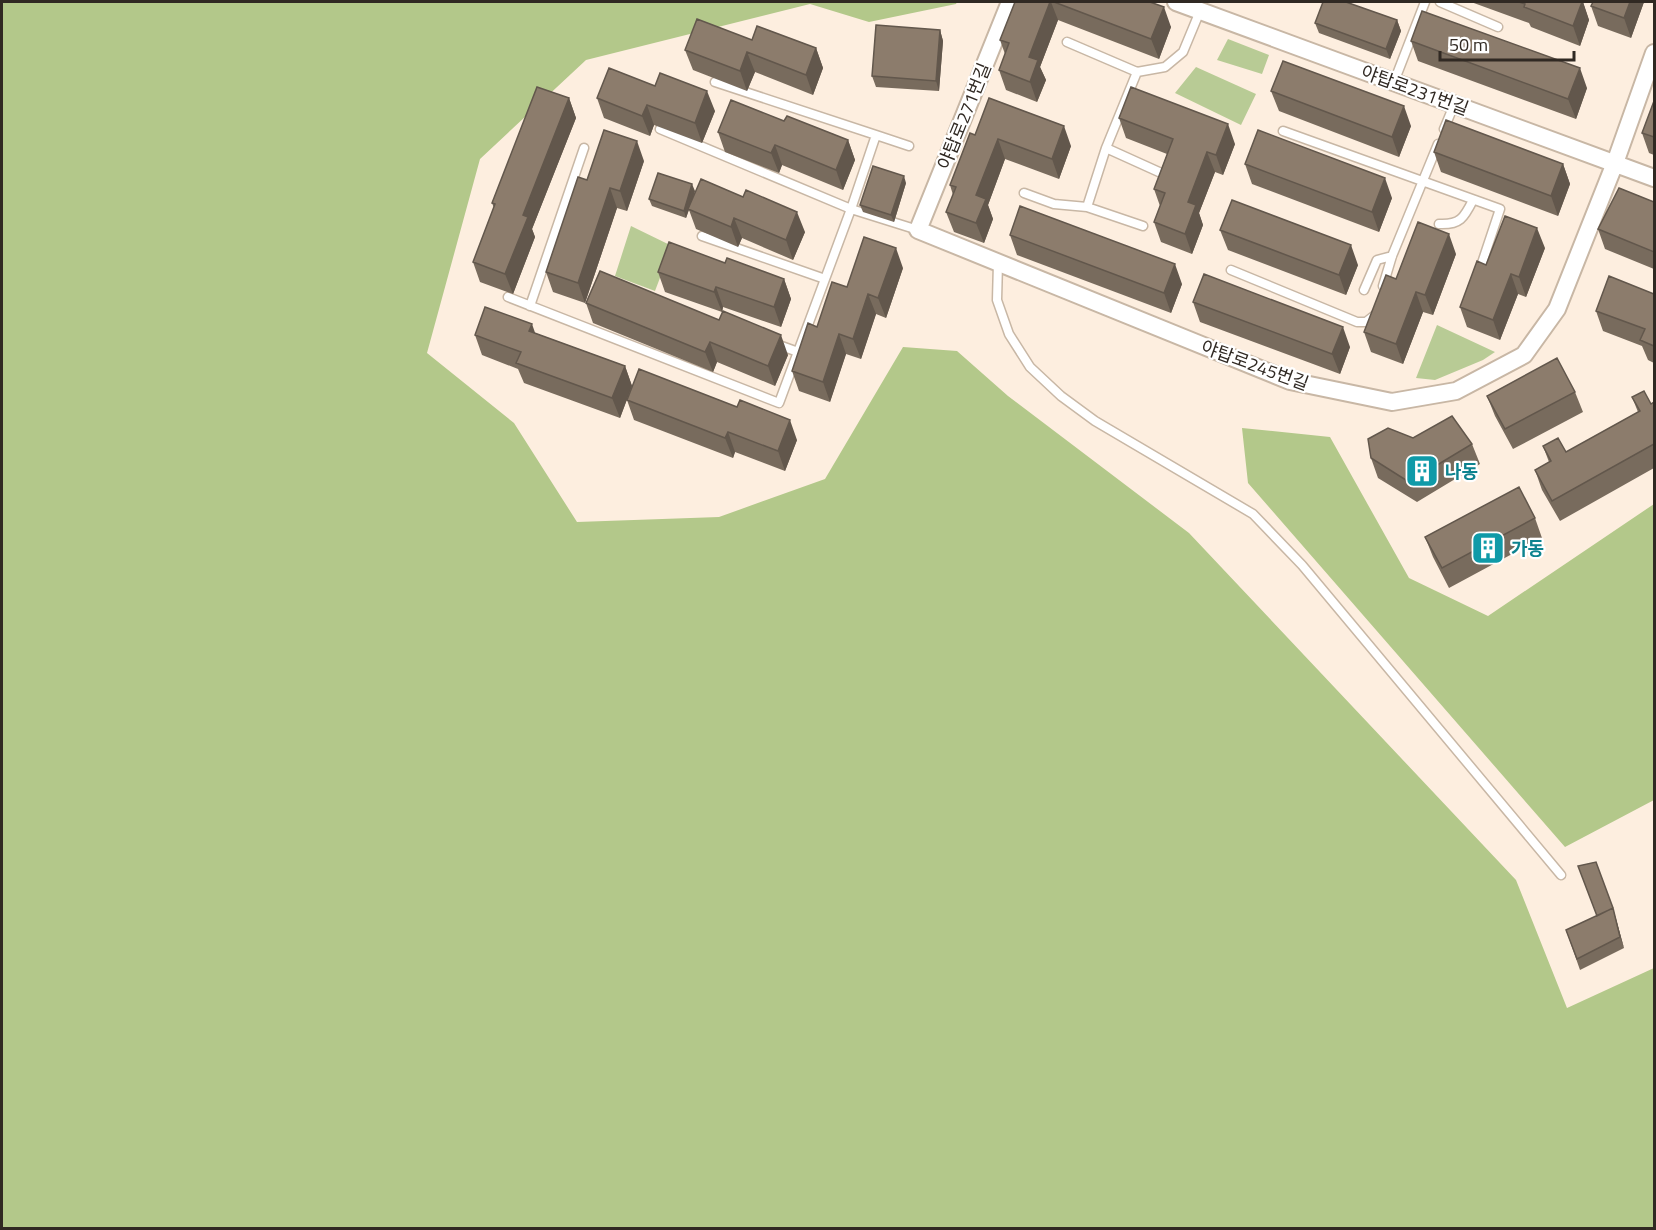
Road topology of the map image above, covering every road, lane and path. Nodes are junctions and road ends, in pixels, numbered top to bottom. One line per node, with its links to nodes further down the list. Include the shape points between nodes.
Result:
1 (1010, 2): 29 (street, 야탑로271번길)
2 (1176, 2): 5 (street, 야탑로231번길)
3 (1425, 2): 11 (lane)
4 (1440, 2): 6 (lane)
5 (1200, 11): 9 (lane, via 1183,52 1165,67); 11 (street, 야탑로231번길)
6 (1498, 27)
7 (1066, 42): 9 (lane)
8 (1654, 53): 19 (street, 야탑로245번길)
9 (1137, 72): 18 (lane)
10 (715, 82): 15 (lane)
11 (1394, 82): 12 (street, 야탑로231번길)
12 (1454, 105): 19 (street, 야탑로231번길); 22 (lane)
13 (660, 129): 26 (lane)
14 (1283, 131): 22 (lane)
15 (876, 135): 16 (lane); 26 (lane)
16 (909, 146)
17 (584, 148): 39 (lane)
18 (1106, 148): 20 (lane); 25 (lane)
19 (1615, 163): 21 (street, 야탑로231번길); 32 (street, 야탑로245번길, via 1557,309 1524,355 1456,391 1392,402 1290,381)
20 (1159, 172)
21 (1654, 178)
22 (1421, 182): 24 (lane); 31 (lane)
23 (1024, 193): 25 (lane, via 1054,204)
24 (1473, 200): 27 (lane, via 1465,216 1450,225); 33 (lane, via 1500,210)
25 (1087, 207): 28 (lane)
26 (851, 209): 29 (lane); 35 (lane)
27 (1439, 224)
28 (1143, 226)
29 (918, 230): 32 (street, 야탑로245번길)
30 (702, 236): 35 (lane)
31 (1392, 256): 36 (lane, via 1377,260); 38 (lane)
32 (998, 263): 43 (lane, via 997,300 1009,334 1030,367 1095,421 1252,514 1272,533)
33 (1482, 263)
34 (1231, 270): 40 (lane, via 1357,322 1374,317)
35 (825, 279): 42 (lane)
36 (1364, 290)
37 (508, 297): 39 (lane)
38 (1380, 297)
39 (530, 306): 42 (lane, via 779,403)
40 (1377, 307)
41 (768, 340): 42 (lane)
42 (798, 352)
43 (1561, 875)

